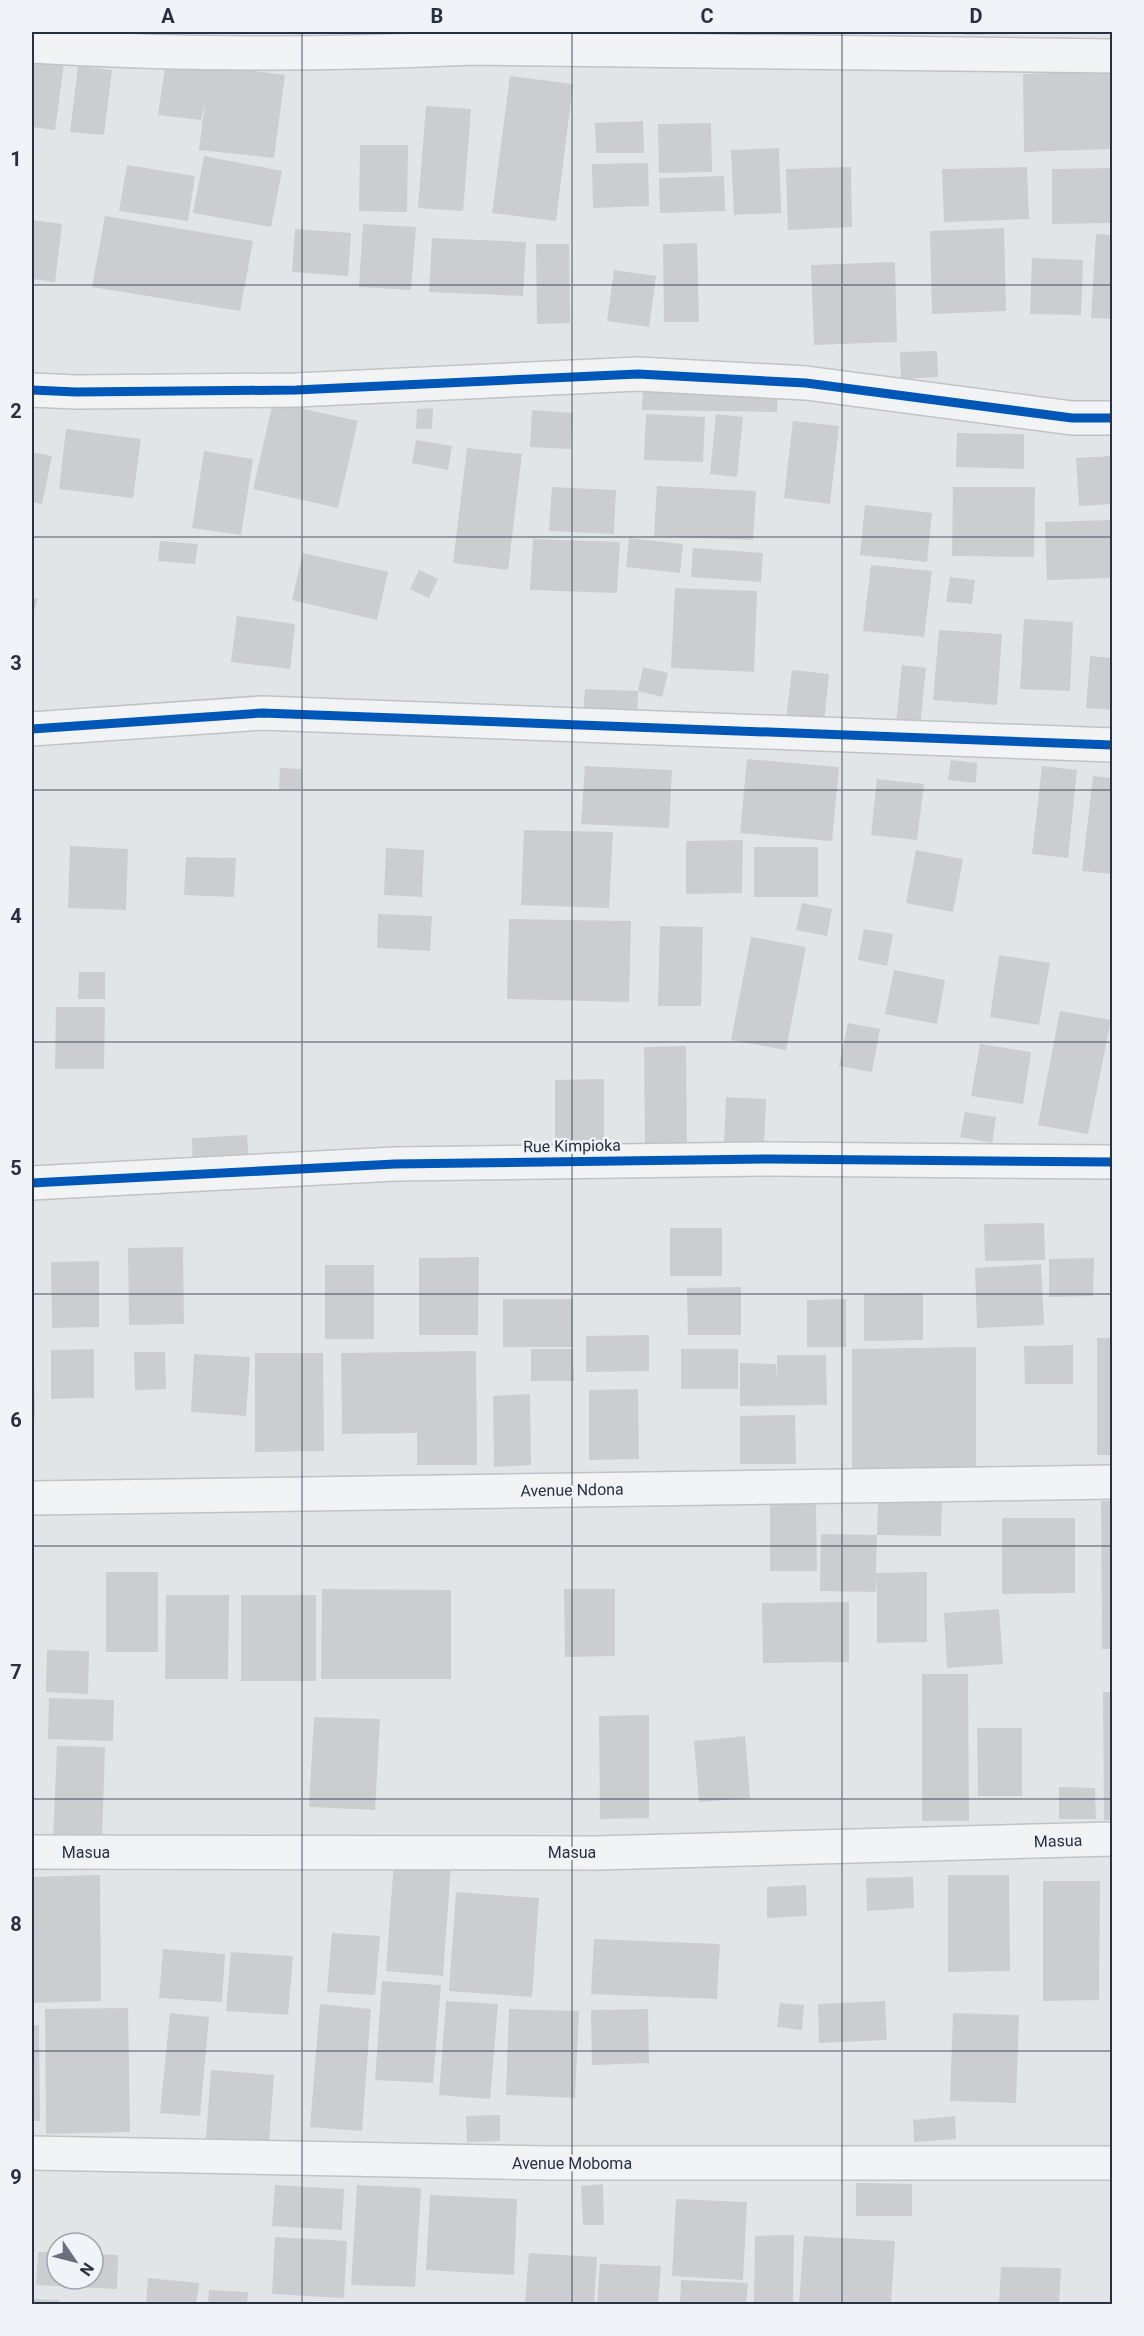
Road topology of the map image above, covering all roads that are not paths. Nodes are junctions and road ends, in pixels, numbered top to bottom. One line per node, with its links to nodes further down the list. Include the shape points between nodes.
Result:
1 (32, 46): 2 (street, via 152,52 366,53 472,48)
2 (1113, 56)
3 (32, 390): 4 (street, via 296,390 638,374 806,383 1072,418)
4 (1113, 418)
5 (32, 729): 6 (street, via 262,713)
6 (1113, 745)
7 (1113, 1162): 8 (street, Rue Kimpioka, via 770,1159 395,1164)
8 (32, 1183)
9 (1113, 1482): 10 (street, Avenue Ndona)
10 (32, 1498)
11 (1113, 1839): 12 (street, Masua, via 597,1853)
12 (32, 1852)
13 (32, 2153): 14 (street, Avenue Moboma, via 551,2163)
14 (1113, 2163)

